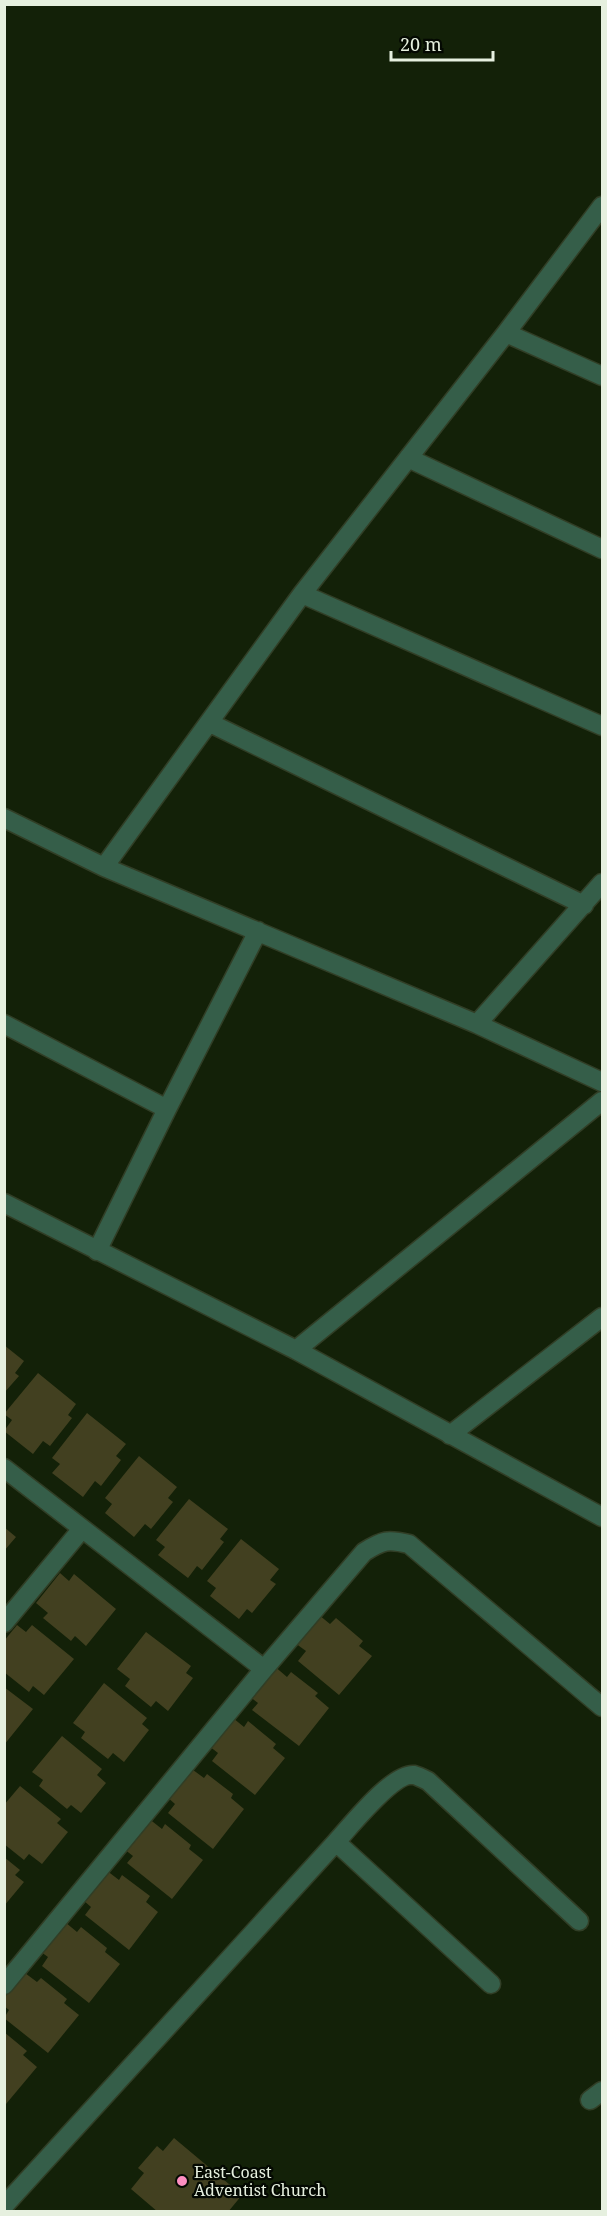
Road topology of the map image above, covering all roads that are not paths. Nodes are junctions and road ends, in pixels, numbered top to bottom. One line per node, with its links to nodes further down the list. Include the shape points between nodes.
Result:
1 (603, 206): 2 (street)
2 (506, 333): 3 (street); 4 (street)
3 (603, 376)
4 (408, 458): 5 (street); 6 (street)
5 (603, 549)
6 (302, 594): 7 (street); 8 (street)
7 (210, 723): 10 (street); 12 (street)
8 (603, 726)
9 (4, 818): 10 (street)
10 (104, 867): 13 (street)
11 (603, 883): 12 (street)
12 (584, 904): 15 (street)
13 (258, 932): 15 (street); 18 (street)
14 (4, 1024): 18 (street)
15 (477, 1024): 16 (street)
16 (603, 1082)
17 (603, 1101): 22 (street)
18 (166, 1109): 20 (street)
19 (4, 1203): 20 (street)
20 (97, 1251): 22 (street)
21 (603, 1317): 23 (street)
22 (296, 1350): 23 (street)
23 (450, 1435): 25 (street)
24 (4, 1468): 26 (street)
25 (603, 1517)
26 (81, 1530): 27 (street); 28 (street)
27 (4, 1623)
28 (264, 1669): 29 (street, via 364,1552 391,1539 409,1544); 33 (street)
29 (603, 1707)
30 (336, 1842): 31 (street, via 389,1786 414,1775 428,1781); 32 (street); 34 (street)
31 (579, 1921)
32 (491, 1984)
33 (4, 1985)
34 (4, 2206)

